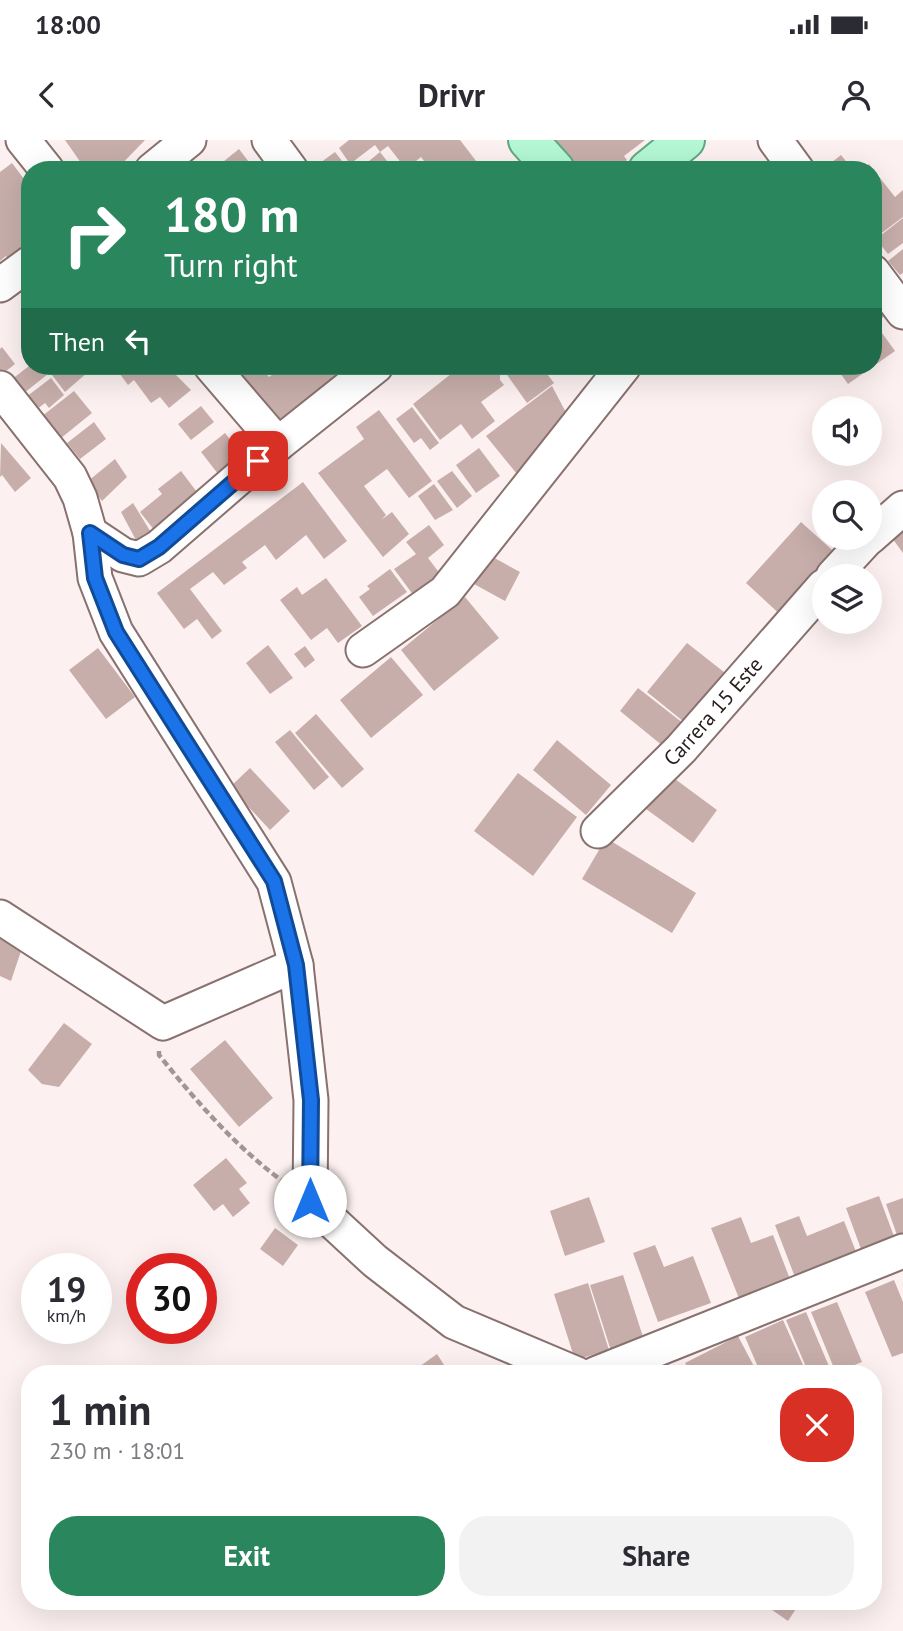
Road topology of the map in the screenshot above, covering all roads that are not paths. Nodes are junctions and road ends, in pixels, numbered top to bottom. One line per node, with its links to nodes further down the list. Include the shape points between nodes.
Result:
1 (23, 140): 8 (street)
2 (189, 140): 9 (street)
3 (269, 140): 10 (street)
4 (500, 140): 11 (main road)
5 (528, 140): 12 (main road)
6 (685, 140): 13 (main road)
7 (775, 140): 14 (street)
8 (40, 161)
9 (163, 161)
10 (284, 161)
11 (517, 161)
12 (547, 161)
13 (659, 161)
14 (790, 161)
15 (21, 270): 17 (street)
16 (882, 284): 18 (street)
17 (0, 285)
18 (903, 312)
19 (219, 375): 23 (street)
20 (365, 375): 23 (street)
21 (617, 375): 30 (street, via 445,592)
22 (0, 388): 26 (street, via 70,477)
23 (278, 444): 26 (street, via 159,547 139,559 123,555)
24 (903, 508): 25 (street)
25 (882, 526)
26 (90, 533): 33 (street, via 95,578 116,632 274,881)
27 (858, 550): 28 (street)
28 (844, 564)
29 (812, 600): 31 (street, Carrera 15 Este, via 681,749)
30 (363, 650)
31 (598, 831)
32 (0, 917): 33 (street, via 163,1023)
33 (296, 965): 35 (street, via 311,1100 310,1201 375,1261 454,1322)
34 (903, 1251): 36 (street)
35 (556, 1365)
36 (618, 1365)

